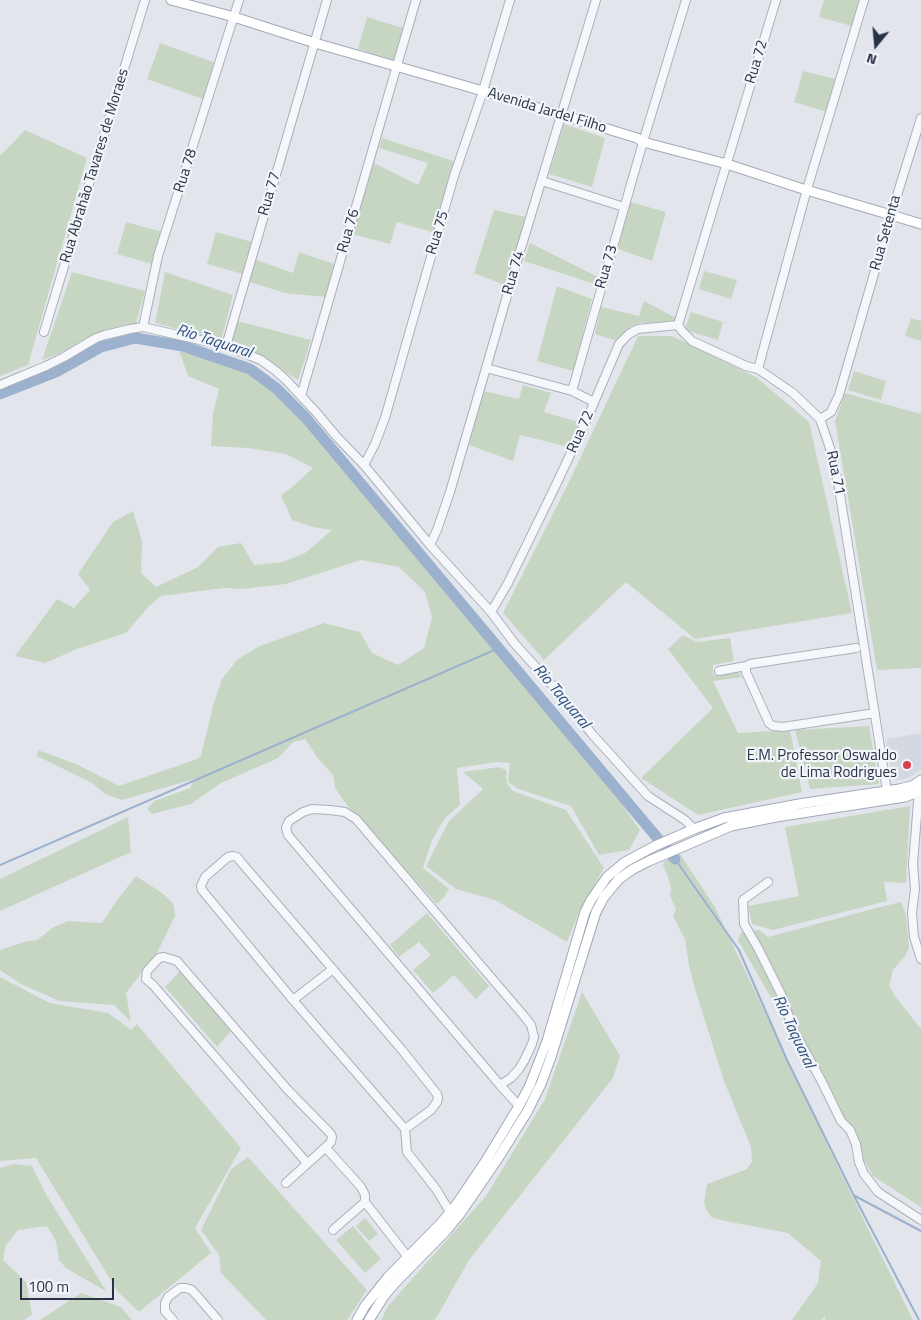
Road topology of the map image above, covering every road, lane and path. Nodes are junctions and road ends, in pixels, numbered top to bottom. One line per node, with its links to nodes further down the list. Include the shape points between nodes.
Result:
1 (144, 0): 26 (street, Rua Abrahão Tavares de Moraes)
2 (171, 0): 11 (main road, Avenida Jardel Filho)
3 (239, 0): 11 (street, Rua 78)
4 (327, 0): 12 (street, Rua 77)
5 (416, 0): 13 (street, Rua 76)
6 (510, 0): 14 (street, Rua 75)
7 (596, 0): 15 (street, Rua 74)
8 (686, 0): 17 (street, Rua 73)
9 (776, 0): 18 (street, Rua 72)
10 (864, 0): 20 (street)
11 (234, 17): 12 (main road, Avenida Jardel Filho); 25 (street, Rua 78, via 158,256)
12 (314, 43): 13 (main road, Avenida Jardel Filho); 27 (street, Rua 77)
13 (396, 66): 14 (main road, Avenida Jardel Filho); 32 (street, Rua 76)
14 (483, 91): 15 (main road, Avenida Jardel Filho); 35 (street, Rua 75, via 454,176 385,418)
15 (562, 116): 17 (main road, Avenida Jardel Filho); 19 (street, Rua 74)
16 (921, 118): 22 (street, Rua Setenta)
17 (643, 142): 18 (main road, Avenida Jardel Filho); 21 (street, Rua 73)
18 (727, 164): 20 (main road, Avenida Jardel Filho); 24 (street, Rua 72)
19 (542, 181): 21 (street); 28 (street, Rua 74)
20 (807, 189): 22 (main road, Avenida Jardel Filho); 29 (street)
21 (624, 208): 31 (street, Rua 73)
22 (891, 215): 23 (main road, Avenida Jardel Filho); 34 (street, Rua Setenta, via 839,396 831,412)
23 (921, 224)
24 (678, 325): 29 (street, Rua 71, via 692,341 746,366); 33 (street, Rua 72, via 638,329 624,338)
25 (143, 327): 27 (street); 30 (street, via 104,334 58,360)
26 (44, 332)
27 (226, 346): 32 (street, via 265,363)
28 (486, 368): 31 (street); 36 (street, Rua 74, via 450,492)
29 (758, 368): 34 (street, Rua 71, via 793,393)
30 (0, 385)
31 (572, 391): 33 (street)
32 (300, 396): 35 (street)
33 (594, 402): 37 (street, Rua 72)
34 (820, 419): 41 (street, Rua 71, via 838,482)
35 (364, 465): 36 (street)
36 (430, 545): 37 (street)
37 (491, 612): 44 (street, via 515,644 648,796)
38 (856, 648): 39 (street)
39 (746, 666): 40 (street); 41 (street, via 768,723 773,726)
40 (719, 670)
41 (875, 713): 43 (street, Rua 71)
42 (920, 786): 43 (main road); 46 (street, via 912,913 914,937); 63 (main road, via 906,797 746,822 716,831 638,866 614,884 593,922 551,1057 527,1112 460,1214 394,1283)
43 (887, 791): 44 (main road, via 748,812)
44 (694, 829): 50 (main road, via 625,862 599,887 585,912 547,1041)
45 (768, 882): 57 (street, via 743,900 744,924 777,986 794,1031 841,1121 850,1130 864,1174 878,1192)
46 (921, 959)
47 (333, 970): 48 (street); 48 (street, via 237,857 228,857 205,877 202,890); 51 (street, via 437,1094 438,1102 431,1110)
48 (294, 1000): 51 (street)
49 (500, 1085): 49 (street, via 519,1069 532,1044 531,1025 524,1016 350,814 312,809 289,821 288,835); 50 (street)
50 (519, 1106): 56 (main road)
51 (405, 1129): 56 (street, via 406,1152)
52 (326, 1148): 53 (street); 53 (street, via 331,1142 330,1134 177,961 159,958 147,971 146,979); 55 (street, via 361,1187)
53 (307, 1163): 54 (street)
54 (286, 1183)
55 (365, 1202): 58 (street); 59 (street)
56 (450, 1212): 59 (main road)
57 (921, 1220)
58 (333, 1230)
59 (407, 1256): 62 (main road)
60 (173, 1320): 61 (street, via 165,1311 165,1303 180,1288 186,1288 192,1290)
61 (218, 1320)
62 (357, 1320)
63 (368, 1320)

